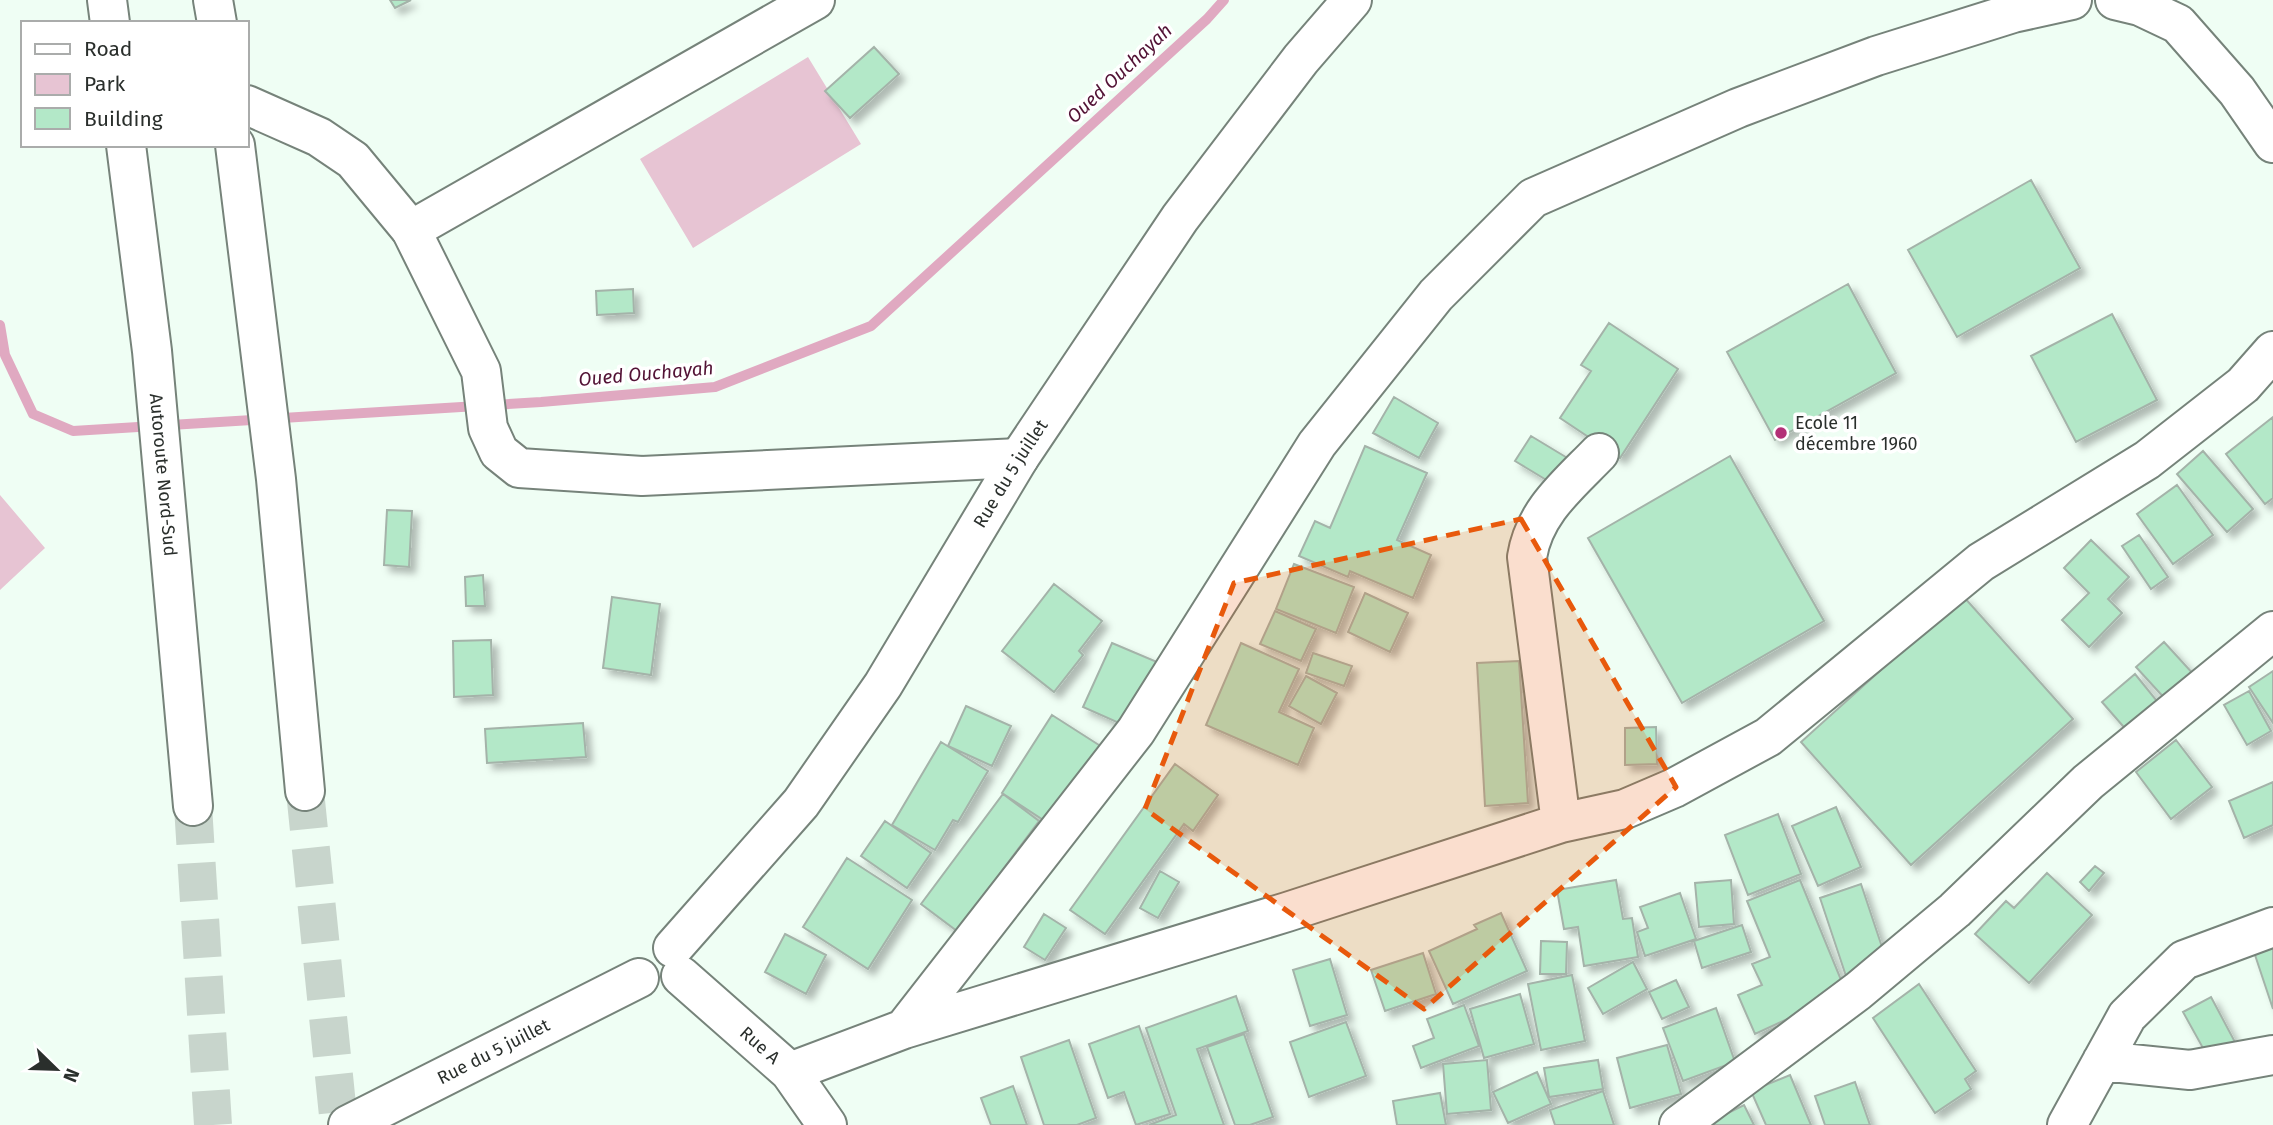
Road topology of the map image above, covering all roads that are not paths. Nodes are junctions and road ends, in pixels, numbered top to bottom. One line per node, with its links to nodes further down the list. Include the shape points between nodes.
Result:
1 (107, 0): 7 (main road)
2 (213, 0): 8 (main road)
3 (815, 0): 13 (main road)
4 (1352, 0): 16 (main road, Rue du 5 juillet, via 1180,218)
5 (2072, 0): 23 (main road, via 2013,13 1863,61 1738,108 1533,198 1436,296 1317,444 1136,731)
6 (2115, 0): 10 (main road, via 2178,24 2237,91)
7 (110, 21)
8 (217, 21)
9 (248, 105): 13 (main road, via 319,137 353,160)
10 (2273, 143)
11 (126, 147): 19 (main road, Autoroute Nord-Sud, via 152,351)
12 (236, 147): 18 (main road, via 276,479)
13 (411, 230): 16 (main road, via 481,371 488,428 499,452 519,468 642,476)
14 (2273, 351): 20 (main road, via 2243,385 2147,460 1981,562 1768,737 1625,809)
15 (1599, 453): 20 (main road, via 1546,508 1530,538 1527,557)
16 (1019, 458): 22 (main road, Rue du 5 juillet, via 883,685 801,803)
17 (2273, 631): 29 (main road, via 2088,782 1955,910 1868,983)
18 (305, 791)
19 (193, 806)
20 (1561, 822): 23 (main road, via 1287,912)
21 (2273, 927): 25 (main road, via 2185,960 2127,1016)
22 (677, 962): 26 (main road, Rue A); 27 (main road, Rue du 5 juillet, via 665,989 646,986 639,978)
23 (904, 1029): 26 (main road)
24 (2273, 1055): 25 (main road, via 2190,1070)
25 (2102, 1061): 30 (main road)
26 (790, 1072): 28 (main road, Rue A)
27 (348, 1125)
28 (827, 1125)
29 (1679, 1125)
30 (2067, 1125)

